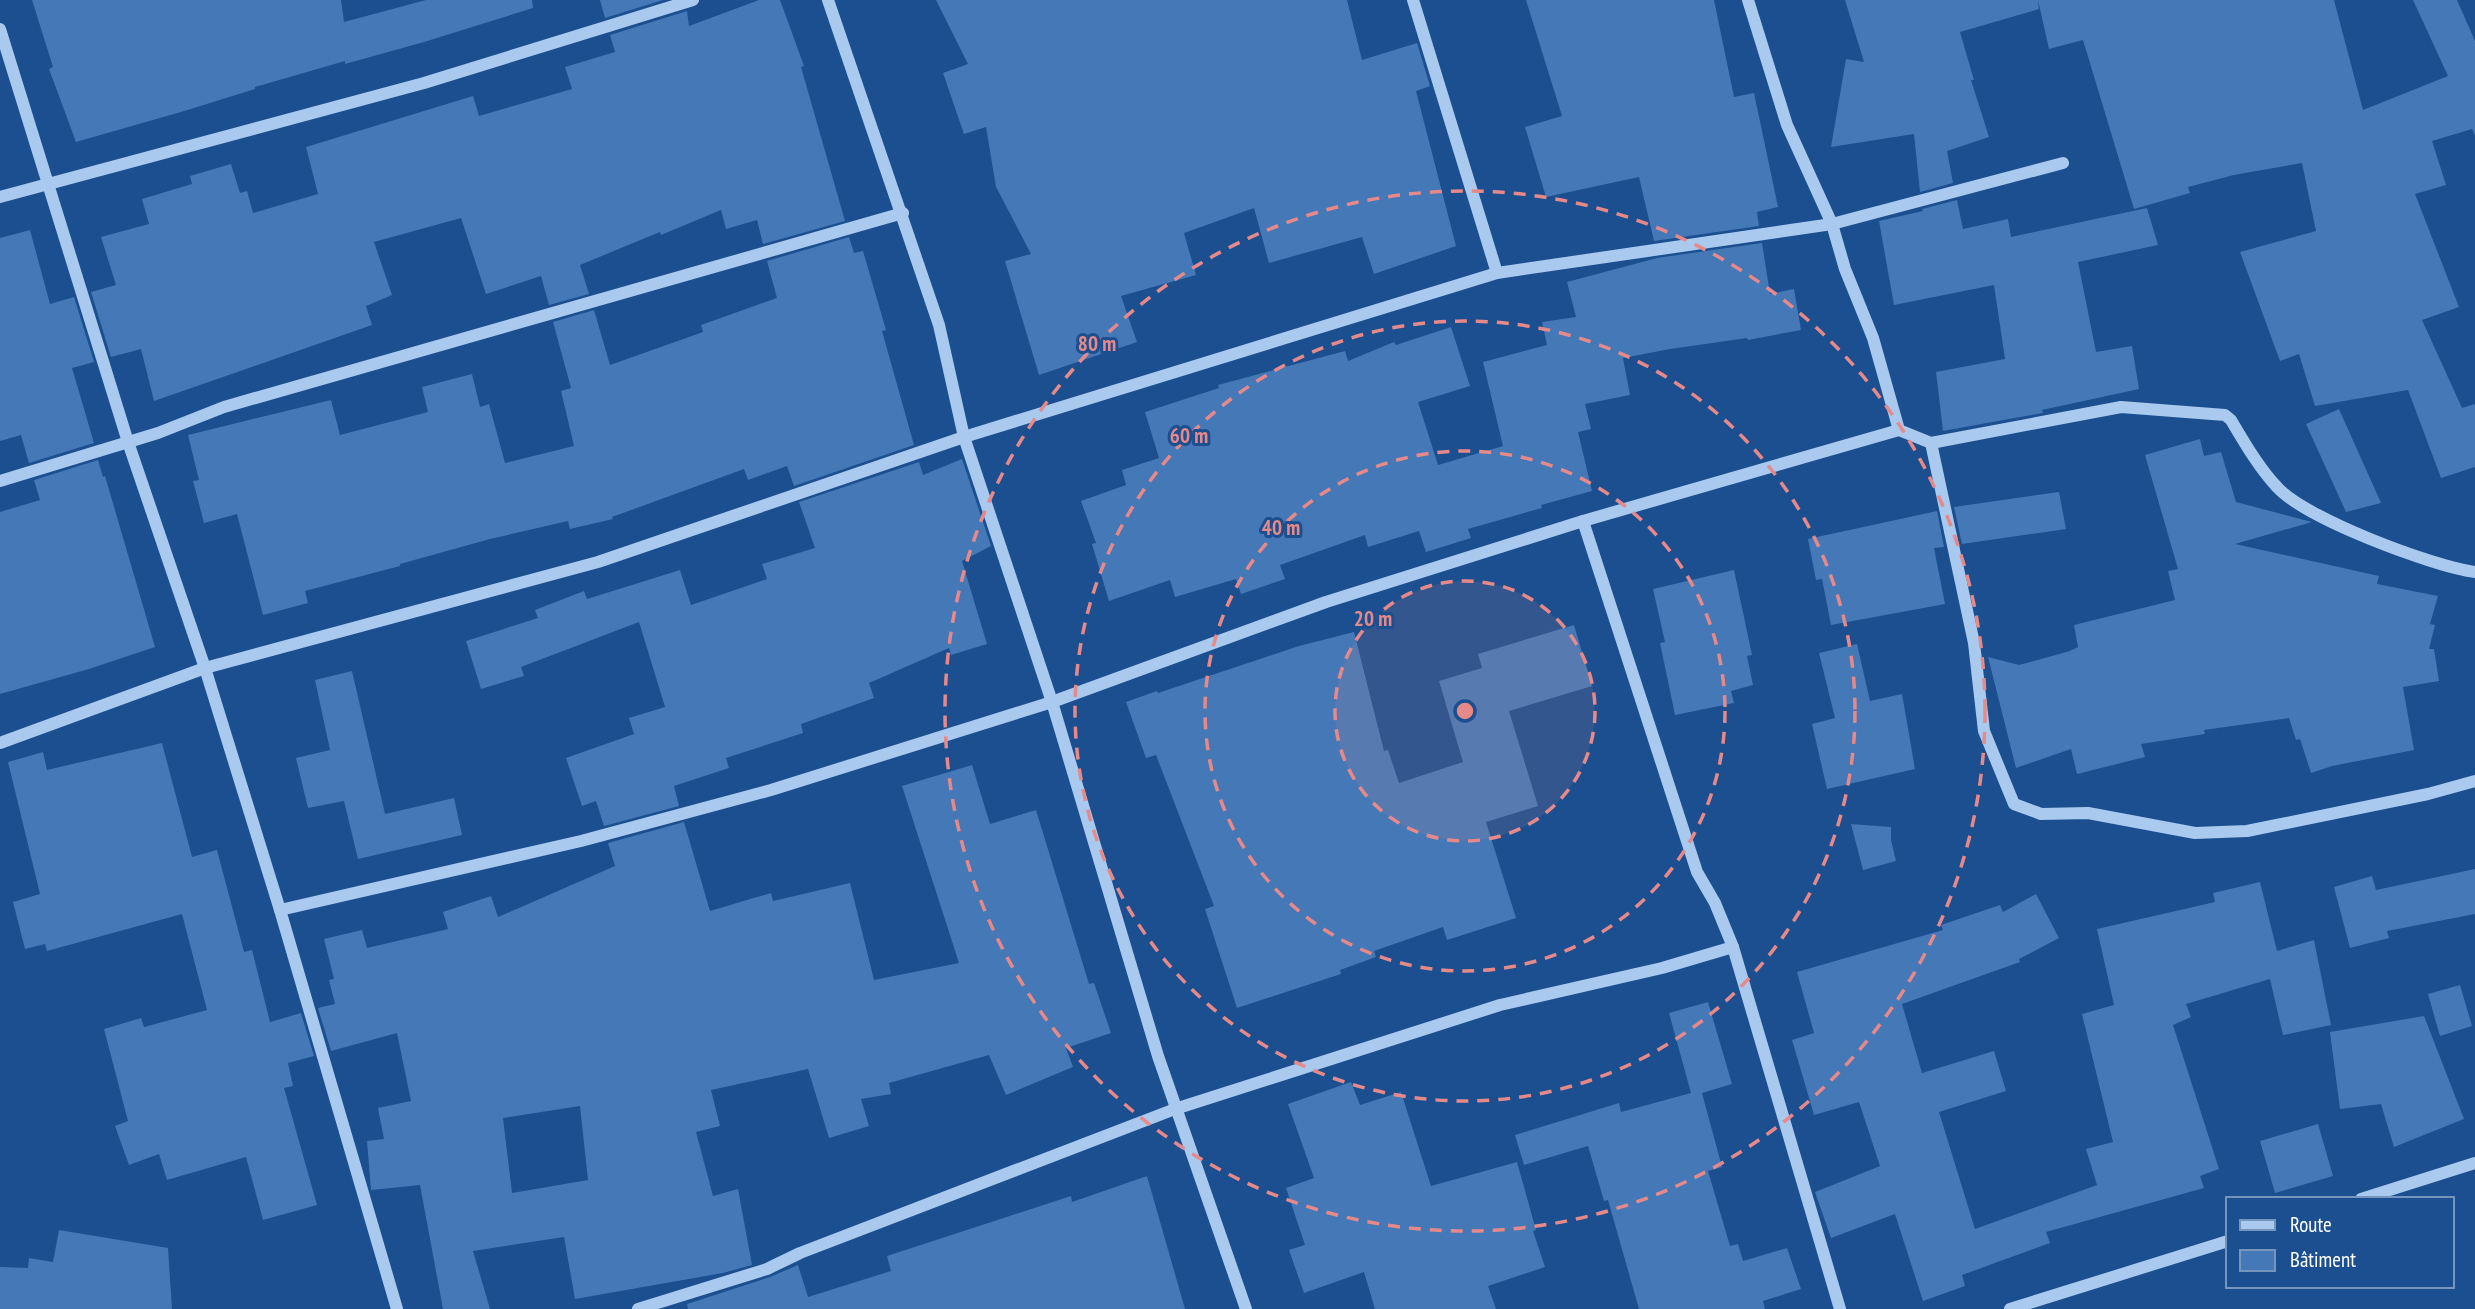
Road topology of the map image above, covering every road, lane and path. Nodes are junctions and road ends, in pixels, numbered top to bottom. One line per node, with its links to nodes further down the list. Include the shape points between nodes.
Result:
1 (693, 0): 7 (street, via 424,83)
2 (828, 0): 9 (street)
3 (1413, 0): 11 (street)
4 (1748, 0): 10 (street, via 1787,125)
5 (0, 29): 7 (street)
6 (2063, 163): 10 (street)
7 (46, 183): 8 (street); 14 (street)
8 (0, 197)
9 (903, 213): 13 (street, via 939,325); 14 (street, via 224,407)
10 (1832, 224): 11 (street); 12 (street, via 1873,338)
11 (1497, 273): 13 (street)
12 (1899, 430): 15 (street); 17 (street)
13 (964, 437): 19 (street, via 598,562); 20 (street)
14 (128, 442): 16 (street); 19 (street)
15 (1931, 443): 18 (street, via 2121,407 2225,415 2277,488 2294,502 2361,535); 22 (street, via 1974,643 1984,731 2014,804 2042,814 2088,813 2194,833 2247,831)
16 (0, 481)
17 (1583, 521): 20 (street, via 1326,602); 24 (street, via 1697,872 1716,903)
18 (2475, 572)
19 (205, 668): 21 (street); 23 (street)
20 (1052, 702): 23 (street, via 759,793 581,841); 25 (street)
21 (0, 743)
22 (2475, 781)
23 (280, 910): 29 (street)
24 (1733, 947): 25 (street, via 1500,1005); 32 (street)
25 (1175, 1109): 30 (street, via 767,1269); 31 (street)
26 (2475, 1163): 27 (street)
27 (2367, 1197)
28 (2226, 1242): 33 (street)
29 (397, 1309)
30 (638, 1309)
31 (1246, 1309)
32 (1840, 1309)
33 (2010, 1309)

